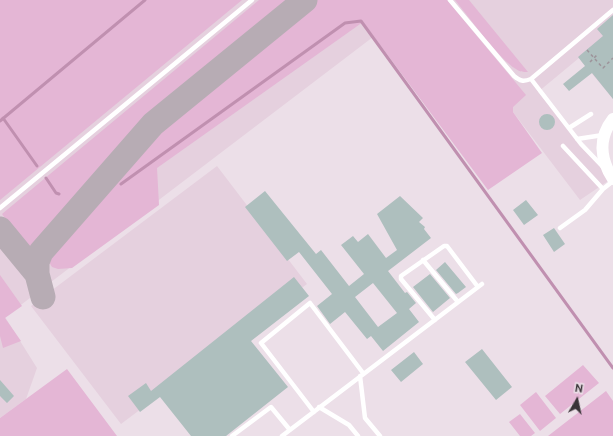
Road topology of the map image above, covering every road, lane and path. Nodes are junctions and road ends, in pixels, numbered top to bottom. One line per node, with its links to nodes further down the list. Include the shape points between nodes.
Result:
1 (252, 0): 18 (lane)
2 (450, 0): 9 (lane, via 514,76 520,81)
3 (613, 10): 9 (lane)
4 (587, 50): 6 (path)
5 (597, 55): 6 (path)
6 (594, 58): 7 (path, via 603,68); 8 (path)
7 (613, 58)
8 (590, 62)
9 (531, 79): 12 (lane)
10 (591, 114): 12 (lane)
11 (613, 119): 13 (street)
12 (570, 128): 14 (lane)
13 (604, 135): 14 (lane); 16 (street, via 602,160)
14 (577, 139): 16 (lane)
15 (563, 146): 17 (lane)
16 (611, 177): 17 (lane)
17 (603, 189): 19 (lane, via 585,210)
18 (0, 208)
19 (560, 228)
20 (423, 260): 21 (lane); 21 (lane, via 441,246 447,246 480,286); 22 (lane, via 401,276 401,279)
21 (458, 302): 22 (lane)
22 (435, 320): 23 (lane)
23 (362, 375): 24 (lane); 25 (lane, via 310,303 261,343); 30 (lane, via 365,418)
24 (319, 407): 25 (lane); 29 (lane, via 349,425)
25 (314, 412): 26 (lane)
26 (290, 430): 27 (lane, via 271,406); 28 (lane)
27 (232, 436)
28 (282, 436)
29 (358, 436)
30 (380, 436)

